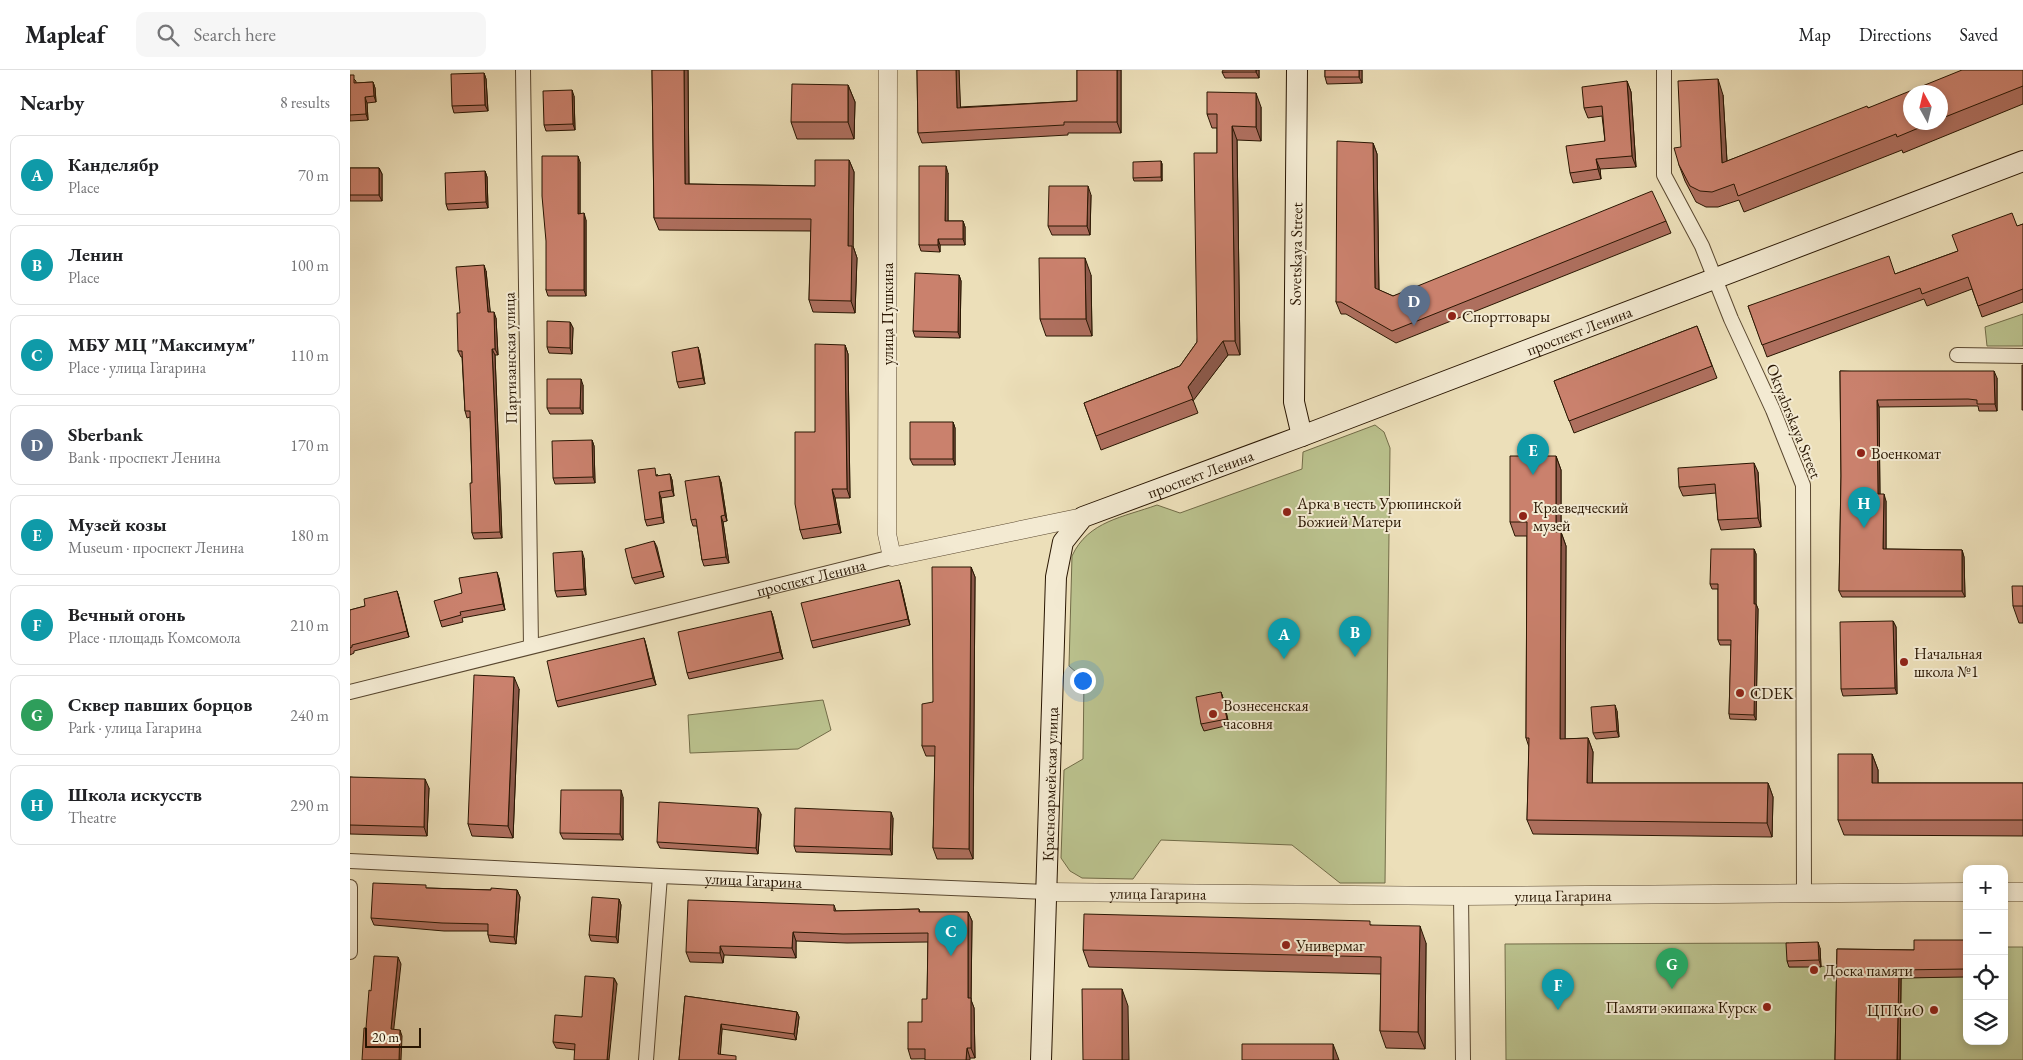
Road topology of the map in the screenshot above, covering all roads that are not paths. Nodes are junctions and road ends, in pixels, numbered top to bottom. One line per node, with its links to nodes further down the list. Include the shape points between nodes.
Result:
1 (523, 70): 12 (street, Партизанская улица)
2 (888, 70): 11 (street, улица Пушкина, via 887,534)
3 (1297, 70): 9 (main road, Sovetskaya Street, via 1294,402)
4 (1664, 70): 6 (street, Oktyabrskaya Street, via 1664,175 1702,246)
5 (2023, 161): 6 (main road, проспект Ленина)
6 (1715, 278): 9 (main road, проспект Ленина); 21 (street, Oktyabrskaya Street, via 1803,484)
7 (1957, 356): 8 (street)
8 (2023, 356)
9 (1302, 436): 10 (main road, проспект Ленина)
10 (1083, 516): 11 (street, проспект Ленина); 17 (main road, Красноармейская улица, via 1063,542 1056,577)
11 (892, 557): 12 (street, проспект Ленина)
12 (531, 646): 13 (street, проспект Ленина)
13 (350, 692)
14 (350, 861): 15 (street, улица Гагарина)
15 (660, 876): 17 (street, улица Гагарина); 24 (street)
16 (350, 886): 23 (street)
17 (1047, 892): 22 (street, улица Гагарина); 25 (main road, Красноармейская улица)
18 (1963, 892): 21 (street, улица Гагарина)
19 (2008, 892): 20 (street)
20 (2023, 892)
21 (1804, 894): 22 (street, улица Гагарина)
22 (1461, 896): 26 (street)
23 (350, 952)
24 (646, 1060)
25 (1041, 1060)
26 (1463, 1060)

